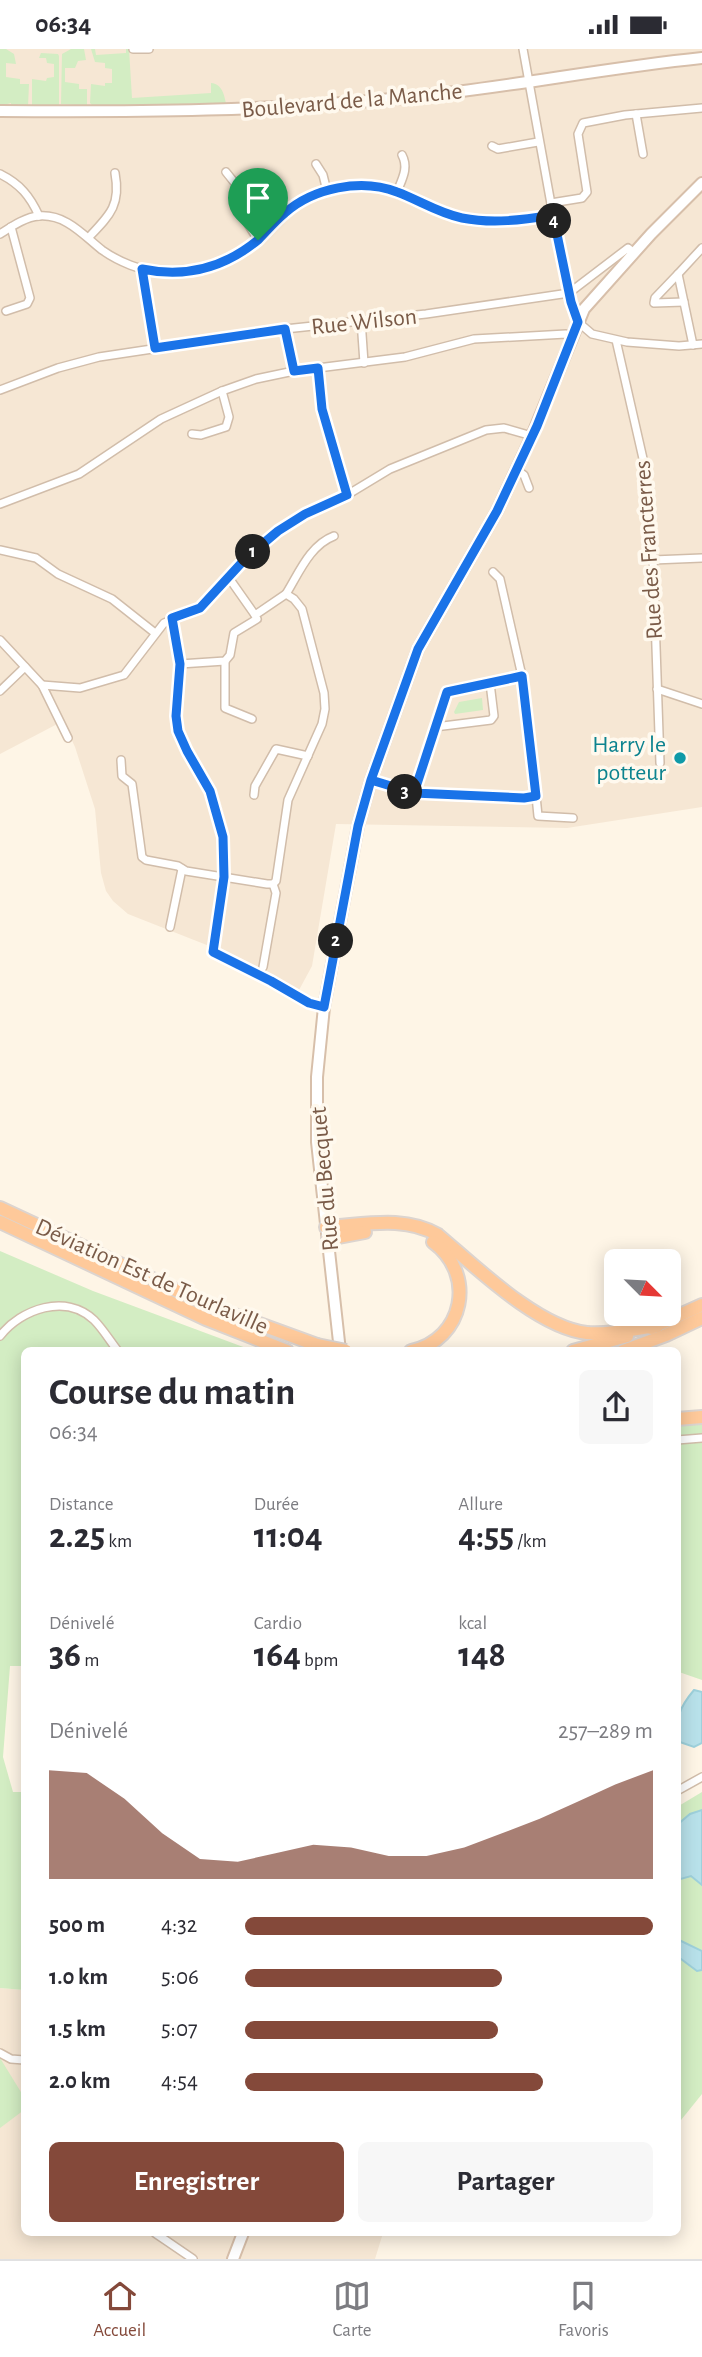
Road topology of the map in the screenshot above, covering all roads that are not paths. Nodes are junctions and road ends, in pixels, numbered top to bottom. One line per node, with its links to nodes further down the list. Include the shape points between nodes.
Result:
1 (133, 49): 2 (street)
2 (149, 49)
3 (523, 49): 5 (street)
4 (702, 58): 5 (main road, Boulevard de la Manche)
5 (528, 84): 7 (main road, Boulevard de la Manche, via 275,107); 9 (street)
6 (702, 108): 8 (street)
7 (0, 111)
8 (636, 114): 11 (street); 20 (street, via 580,126 587,193)
9 (538, 142): 10 (street, via 498,149); 20 (street)
10 (492, 146)
11 (643, 154)
12 (402, 155): 19 (street, via 406,167)
13 (316, 164): 18 (street)
14 (226, 172): 26 (street, via 239,187 244,219)
15 (115, 173): 25 (street, via 115,204)
16 (0, 174): 22 (street, via 23,189)
17 (702, 183): 28 (main road, Rue du Becquet)
18 (327, 191): 19 (street, via 366,186); 26 (street, via 286,212)
19 (397, 192): 21 (street, via 464,218 497,222)
20 (551, 203): 21 (street)
21 (553, 215): 31 (street)
22 (39, 216): 23 (street); 25 (street, via 63,221)
23 (12, 227): 24 (street); 33 (street, via 30,298 27,304)
24 (0, 234)
25 (89, 237): 29 (street, via 102,250)
26 (258, 240): 29 (street, via 233,258 206,269)
27 (702, 248): 30 (street)
28 (634, 253): 31 (street, Rue Wilson, via 628,248); 35 (main road, Rue du Becquet, via 584,309)
29 (142, 269): 40 (street)
30 (678, 274): 32 (street); 32 (street, via 654,303)
31 (569, 293): 34 (street, Rue Wilson); 35 (street)
32 (684, 302): 39 (street)
33 (6, 311)
34 (361, 320): 36 (street, Rue Wilson); 41 (street)
35 (578, 322): 37 (main road, Rue du Becquet); 38 (street, via 592,334)
36 (285, 329): 40 (street, Rue Wilson); 43 (street)
37 (573, 337): 41 (street, via 474,339); 47 (main road, Rue du Becquet)
38 (616, 340): 39 (street); 55 (street, Rue des Francterres, via 644,463)
39 (698, 345)
40 (155, 348): 44 (street, Rue Wilson, via 79,361)
41 (364, 363): 42 (street)
42 (318, 368): 43 (street); 50 (street, via 322,409)
43 (294, 371): 45 (street)
44 (0, 390)
45 (222, 391): 46 (street, via 229,417 226,427); 51 (street, via 162,419 79,474)
46 (192, 434)
47 (532, 436): 48 (main road, Rue du Becquet); 50 (street, via 504,428 486,430 390,469)
48 (517, 470): 49 (street); 78 (main road, Rue du Becquet, via 418,649)
49 (529, 488)
50 (347, 495): 57 (street, via 278,531)
51 (0, 504)
52 (334, 536): 58 (street, via 313,550)
53 (0, 550): 61 (street, via 36,558 112,599)
54 (702, 558): 55 (street)
55 (653, 560): 69 (street, Rue des Francterres)
56 (493, 572): 66 (street, via 500,579)
57 (229, 578): 59 (street); 60 (street, via 200,608)
58 (286, 594): 59 (street); 75 (street, via 302,609 324,692 325,715)
59 (254, 615): 63 (street, via 257,619 232,635)
60 (172, 618): 61 (street); 64 (street)
61 (155, 633): 68 (street, via 124,675 80,688)
62 (0, 640): 65 (street)
63 (225, 661): 64 (street); 72 (street, via 225,708)
64 (180, 664): 84 (street, via 177,724 215,803 223,837)
65 (24, 667): 68 (street); 70 (street)
66 (522, 676): 67 (street); 81 (street)
67 (490, 683): 73 (street, via 447,692); 73 (street, via 491,720)
68 (42, 685): 74 (street)
69 (657, 689): 71 (street); 77 (street, Rue des Francterres)
70 (0, 691)
71 (702, 704)
72 (252, 719)
73 (435, 727): 79 (street)
74 (68, 738)
75 (308, 756): 80 (street, via 276,749); 85 (street, via 288,800 278,877)
76 (121, 760): 83 (street, via 122,776 132,784 142,857)
77 (660, 763)
78 (371, 780): 79 (street); 88 (main road, Rue du Becquet)
79 (414, 793): 81 (street)
80 (254, 795)
81 (536, 796): 82 (street, via 538,816)
82 (573, 818)
83 (182, 869): 84 (street); 86 (street)
84 (224, 877): 85 (street); 88 (street, via 213,952)
85 (273, 884): 87 (street, via 276,893)
86 (170, 927)
87 (263, 967)
88 (324, 1007): 91 (main road, Rue du Becquet, via 317,1142)
89 (0, 1208): 100 (highway, Déviation Est de Tourlaville, bridge, via 210,1306)
90 (0, 1222): 99 (highway, Déviation Est de Tourlaville, via 206,1319)
91 (327, 1233): 95 (highway, via 402,1223 426,1228 529,1309 565,1329 600,1334); 101 (main road, Rue du Becquet); 102 (highway, via 393,1229 417,1233 442,1248 460,1281 460,1299 449,1327)
92 (702, 1305): 93 (highway)
93 (681, 1315)
94 (702, 1318): 104 (highway)
95 (650, 1327)
96 (654, 1327): 103 (highway)
97 (0, 1336): 98 (street, via 25,1314 63,1307 93,1319)
98 (115, 1347)
99 (277, 1347)
100 (327, 1347)
101 (340, 1347)
102 (424, 1347)
103 (586, 1347)
104 (634, 1347)
105 (702, 1417): 106 (highway)
106 (681, 1419)
107 (702, 1438): 108 (street)
108 (681, 1440)
109 (702, 1777): 110 (street)
110 (681, 1789)
111 (0, 2053): 112 (street)
112 (21, 2060)
113 (159, 2236): 115 (street)
114 (242, 2236): 116 (main road)
115 (193, 2259)
116 (233, 2259)

